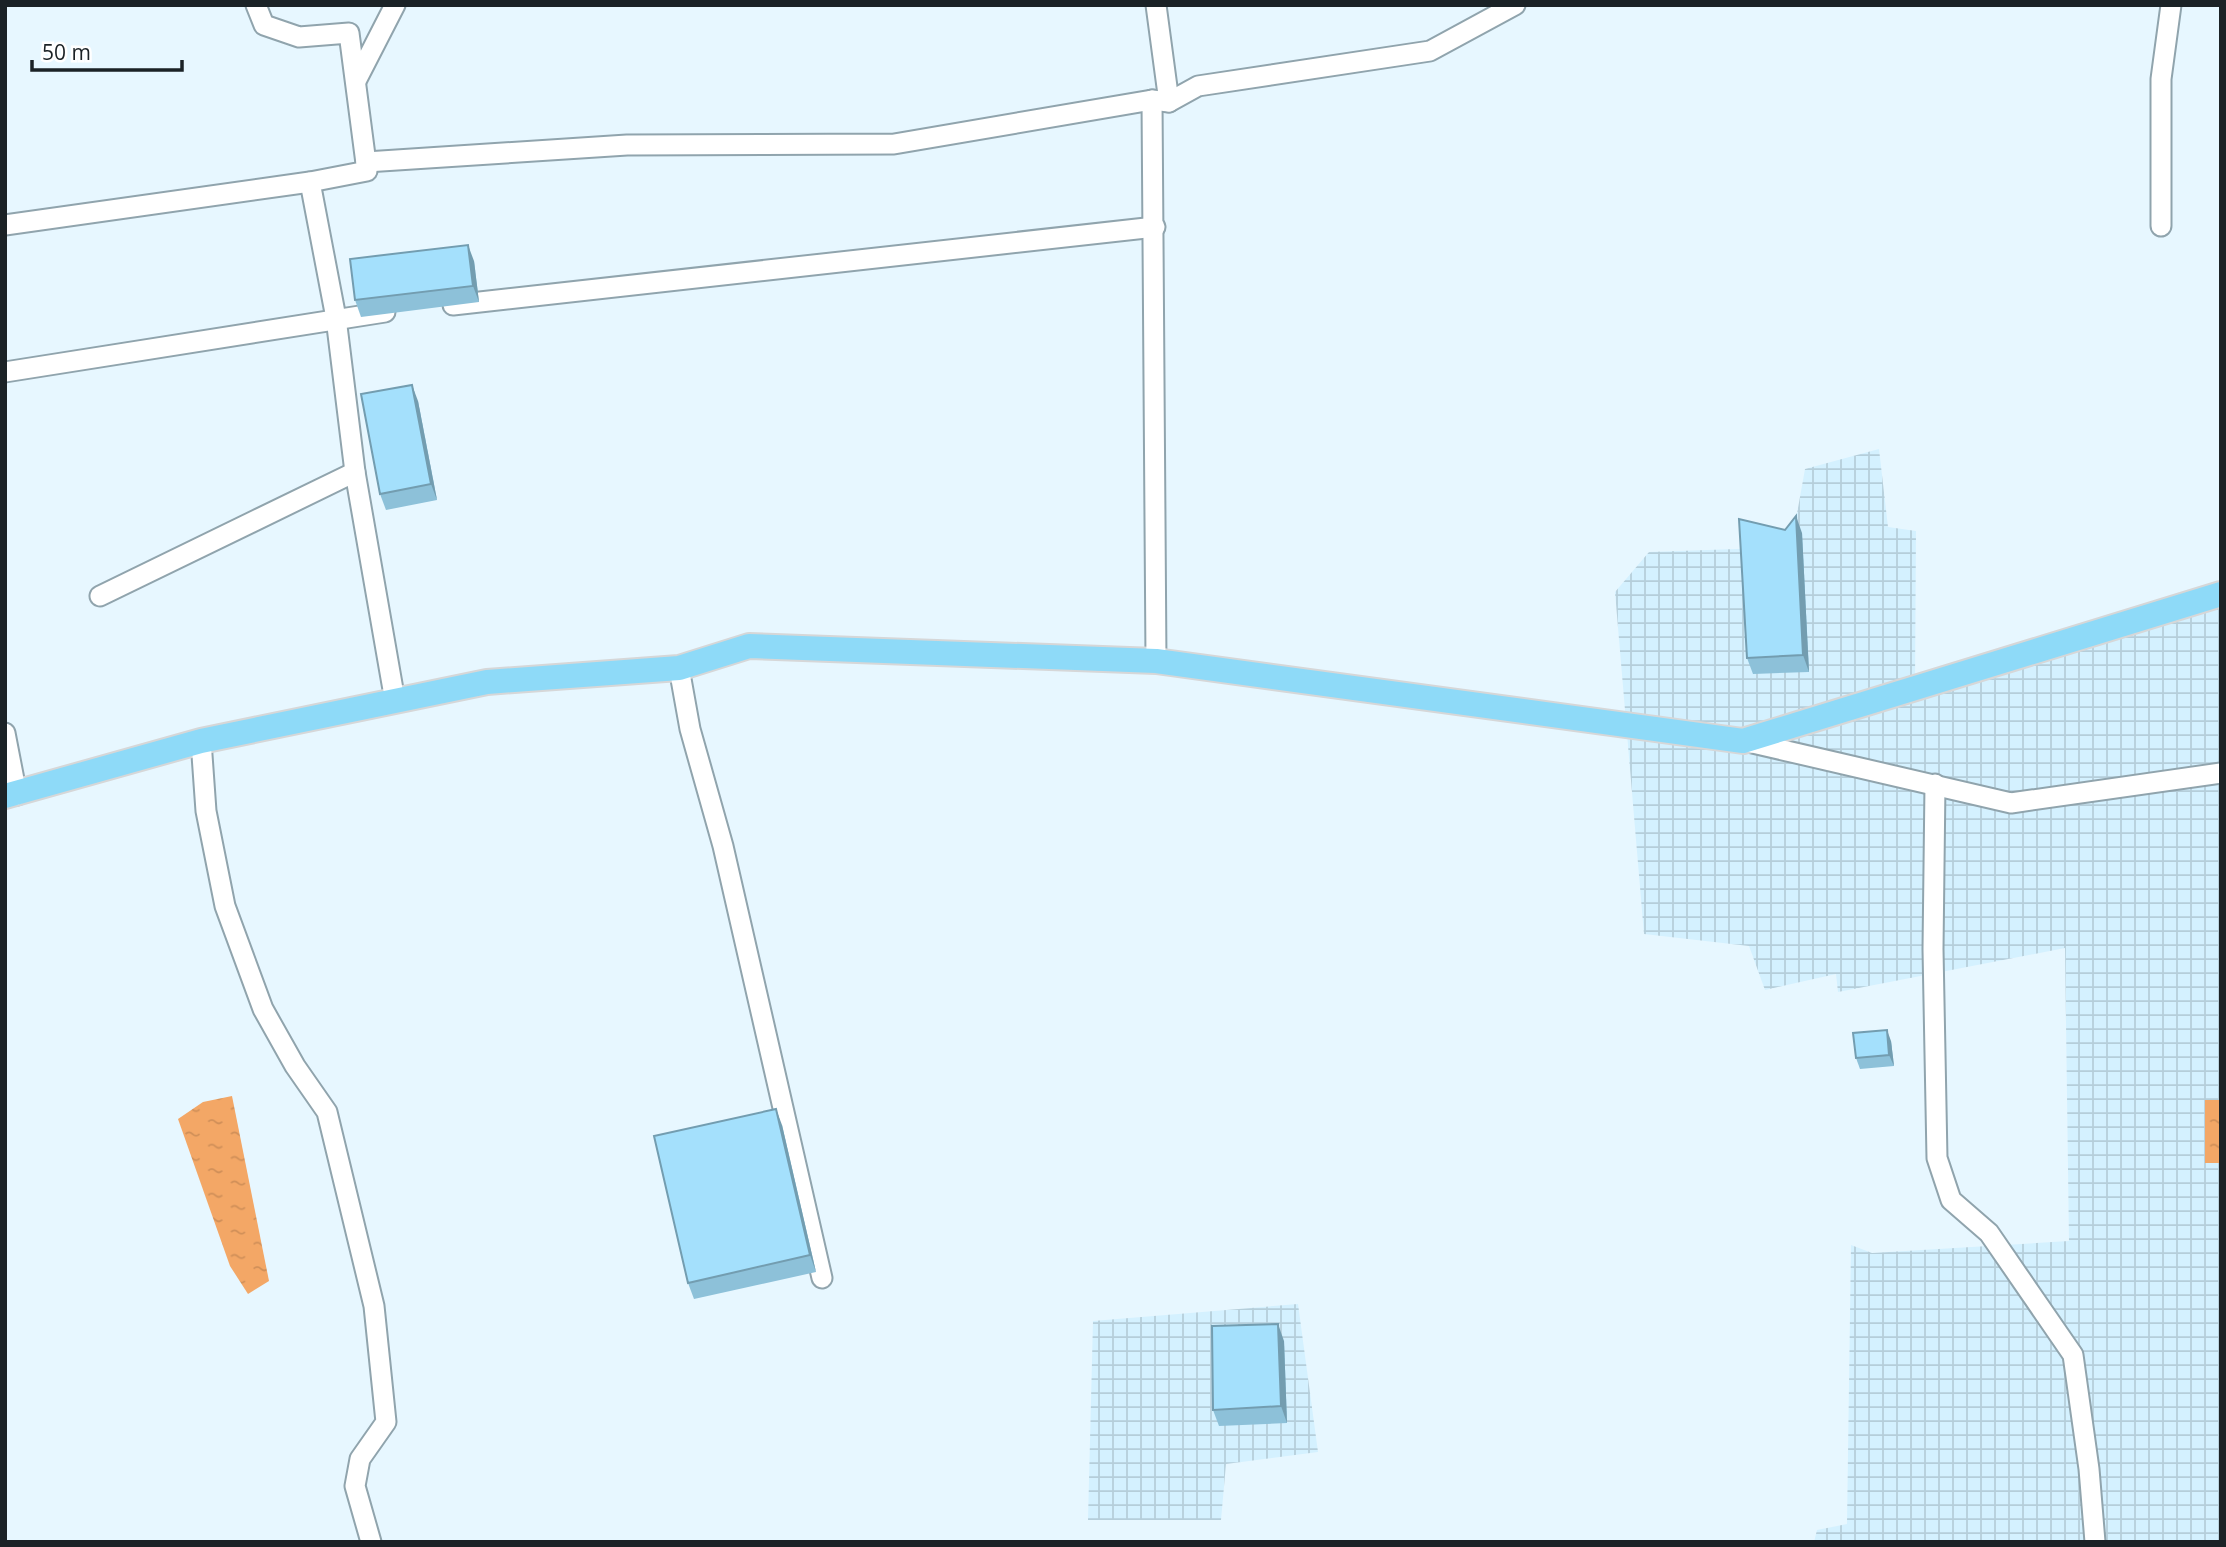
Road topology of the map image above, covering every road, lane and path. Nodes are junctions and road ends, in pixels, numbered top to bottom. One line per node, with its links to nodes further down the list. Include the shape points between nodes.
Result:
1 (256, 5): 6 (street, via 264,26 299,37 349,33)
2 (395, 5): 6 (street)
3 (1156, 5): 7 (street)
4 (1515, 5): 7 (street, via 1430,51 1198,86)
5 (2171, 5): 11 (street, via 2161,79)
6 (356, 81): 8 (street)
7 (1161, 101): 8 (street, via 894,144 627,145); 12 (street)
8 (366, 162): 9 (street, via 368,171)
9 (310, 182): 10 (street); 15 (street)
10 (5, 225)
11 (2161, 226)
12 (1155, 227): 13 (street); 20 (street)
13 (433, 307)
14 (405, 310): 15 (street)
15 (336, 318): 16 (street); 17 (street)
16 (5, 372)
17 (355, 472): 19 (street); 22 (street)
18 (2221, 594): 25 (main road)
19 (100, 596)
20 (1156, 661): 21 (main road, via 749,646); 25 (main road)
21 (678, 668): 22 (main road, via 487,682); 29 (street)
22 (395, 701): 24 (main road)
23 (5, 733): 28 (street)
24 (201, 741): 28 (main road); 30 (street, via 205,811 225,906 263,1009 327,1112 374,1306 386,1422 360,1459 355,1486)
25 (1743, 741): 27 (street)
26 (2221, 773): 27 (street, via 2011,803)
27 (1935, 784): 31 (street, via 1937,1158 1951,1200 1989,1233 2073,1355)
28 (11, 796)
29 (822, 1278)
30 (371, 1542)
31 (2095, 1542)

